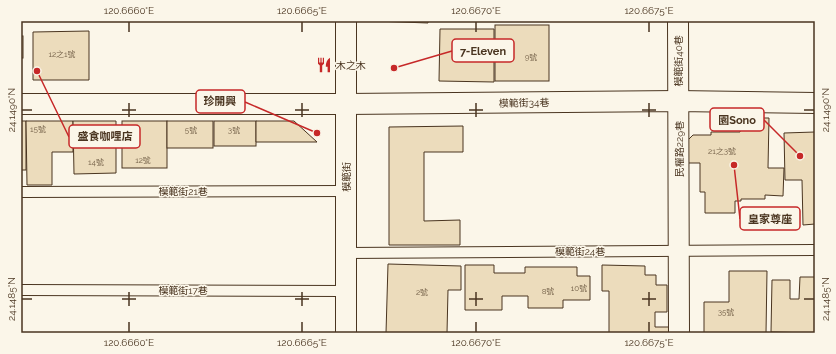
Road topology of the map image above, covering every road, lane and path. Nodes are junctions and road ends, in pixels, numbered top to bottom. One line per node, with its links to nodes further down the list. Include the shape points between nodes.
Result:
1 (346, 21): 6 (street, 模範街)
2 (678, 21): 3 (street, 模範街40巷)
3 (678, 101): 4 (street); 6 (street, 模範街34巷); 10 (street, 民權路229巷)
4 (815, 102)
5 (21, 104): 6 (street, 模範街34巷)
6 (346, 104): 7 (street, 模範街)
7 (346, 191): 8 (lane, 模範街21巷); 11 (street, 模範街)
8 (21, 192)
9 (815, 250): 10 (lane, 模範街24巷)
10 (679, 251): 11 (lane, 模範街24巷); 15 (street, 民權路229巷)
11 (346, 252): 13 (street, 模範街)
12 (21, 290): 13 (lane, 模範街17巷)
13 (346, 291): 14 (street, 模範街)
14 (346, 333)
15 (679, 333)

